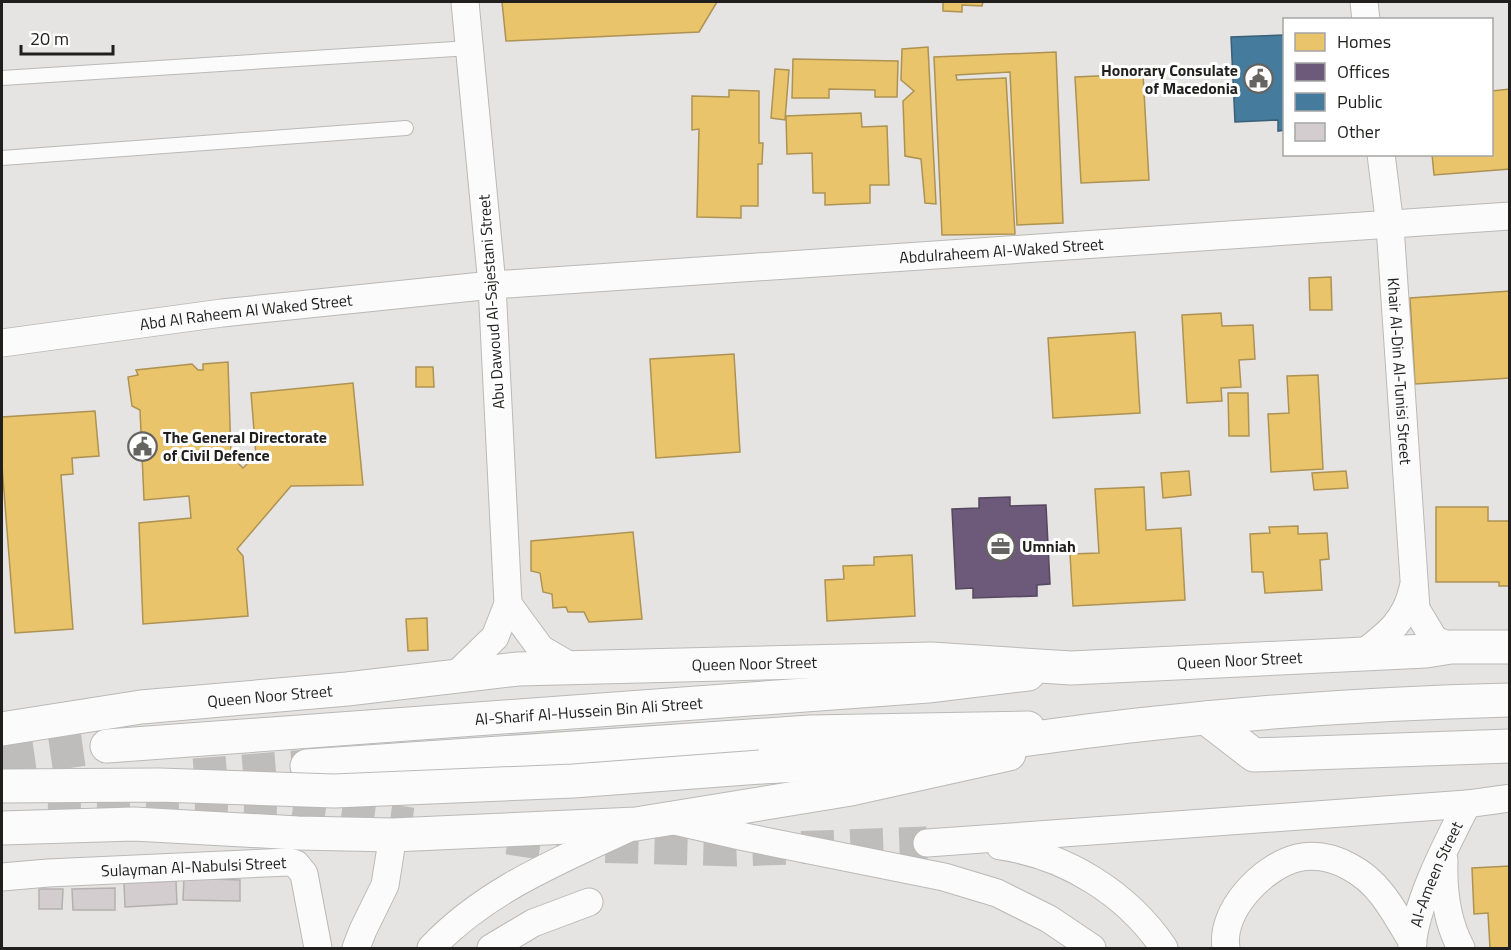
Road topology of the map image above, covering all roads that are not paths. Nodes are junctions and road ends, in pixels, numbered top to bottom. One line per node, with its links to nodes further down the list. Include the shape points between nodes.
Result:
1 (465, 2): 4 (street, Abu Dawoud Al-Sajestani Street)
2 (1364, 2): 3 (street)
3 (1366, 18)
4 (470, 48): 5 (lane); 11 (street, Abu Dawoud Al-Sajestani Street)
5 (2, 78)
6 (406, 128): 8 (lane)
7 (1381, 156): 10 (street, Khair Al-Din Al-Tunisi Street)
8 (2, 158)
9 (1509, 216): 10 (street, Abdulraheem Al-Waked Street)
10 (1390, 226): 11 (street, Abdulraheem Al-Waked Street); 13 (street, Khair Al-Din Al-Tunisi Street)
11 (492, 285): 12 (street, Abd Al Raheem Al Waked Street, via 222,313); 14 (street, Abu Dawoud Al-Sajestani Street)
12 (2, 343)
13 (1413, 588): 16 (street, via 1416,609 1434,639); 18 (street, via 1409,606 1389,634)
14 (508, 604): 19 (street, via 541,649); 21 (street, via 495,637)
15 (1509, 640): 16 (main road)
16 (1451, 647): 17 (main road, Queen Noor Street); 18 (main road, Queen Noor Street)
17 (1509, 647)
18 (1362, 654): 20 (main road, Queen Noor Street)
19 (572, 667): 20 (main road, Queen Noor Street, via 931,659); 21 (main road, Queen Noor Street)
20 (1071, 668): 28 (main road, Al-Sharif Al-Hussein Bin Ali Street, via 928,686)
21 (455, 676): 23 (main road, Queen Noor Street)
22 (1509, 700): 25 (main road, via 1285,710)
23 (141, 707): 24 (main road); 27 (main road, Queen Noor Street)
24 (2, 716)
25 (1206, 718): 26 (main road); 29 (main road, via 1254,755)
26 (1142, 724): 30 (main road, via 810,732); 31 (main road, bridge, via 894,757 573,781 334,791 159,785); 34 (main road, via 851,789)
27 (2, 729)
28 (107, 746)
29 (1509, 746)
30 (308, 766)
31 (2, 786)
32 (1509, 798): 33 (street)
33 (1467, 804): 38 (street, Al-Ameen Street); 47 (street, via 927,843 1002,847 1049,857 1088,876 1116,897)
34 (670, 820): 35 (main road); 46 (street, via 944,877 997,893 1049,919)
35 (636, 824): 37 (main road); 44 (street, via 501,891 474,908)
36 (2, 828): 37 (main road, via 134,824)
37 (393, 835): 43 (street, via 385,885)
38 (1444, 848): 41 (street, Al-Ameen Street); 49 (street, via 1443,880 1448,911)
39 (2, 877): 42 (street, Sulayman Al-Nabulsi Street, via 289,862 304,874)
40 (589, 902): 45 (street, via 533,923)
41 (1412, 946): 48 (street, via 1371,880 1349,866 1310,856 1281,865 1244,895 1228,922)
42 (318, 948)
43 (356, 948)
44 (431, 948)
45 (491, 948)
46 (1092, 948)
47 (1164, 948)
48 (1226, 948)
49 (1461, 948)

